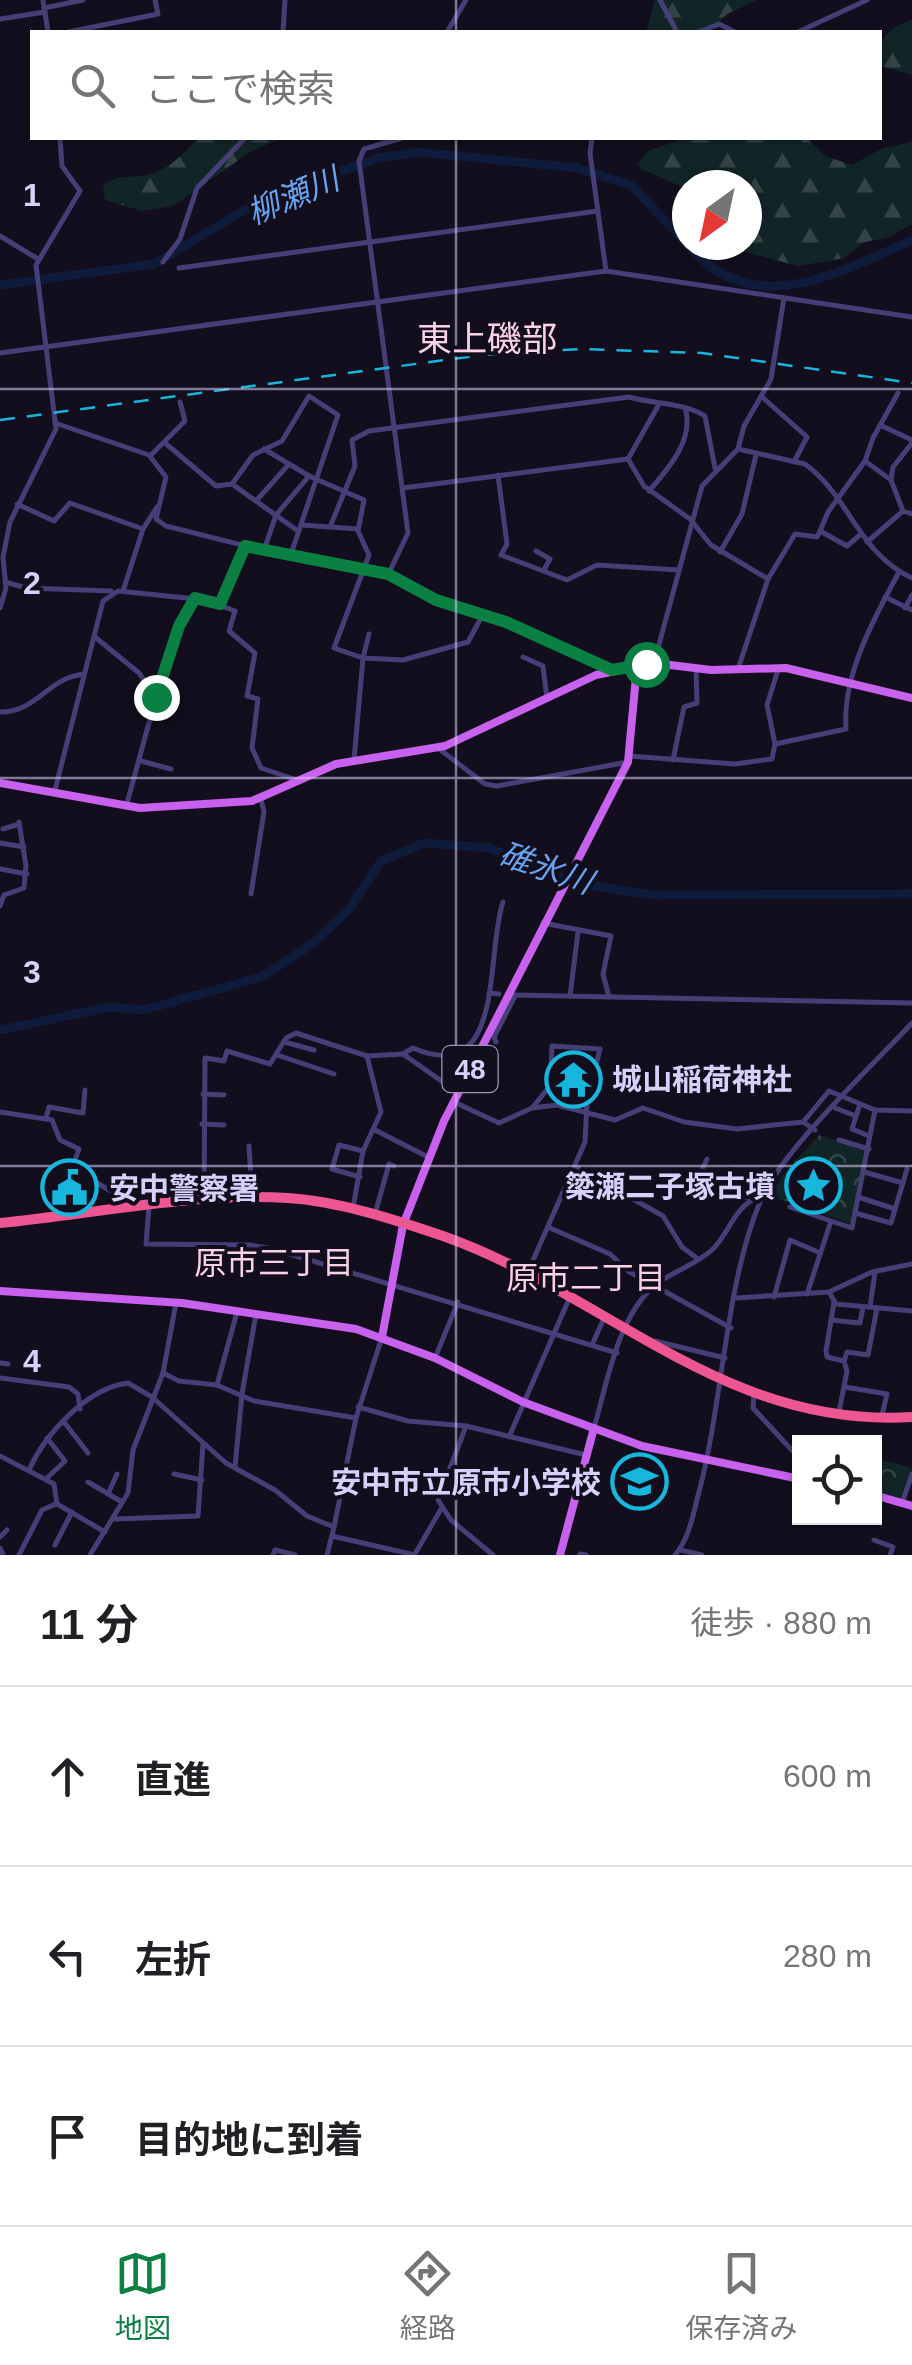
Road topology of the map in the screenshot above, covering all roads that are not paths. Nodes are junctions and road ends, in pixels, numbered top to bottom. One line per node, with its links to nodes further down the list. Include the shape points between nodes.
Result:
1 (83, 0): 7 (street)
2 (154, 0): 9 (street, via 158,14)
3 (285, 0): 10 (street)
4 (466, 0): 11 (street)
5 (660, 0): 12 (street)
6 (867, 0): 15 (street)
7 (44, 7): 8 (street)
8 (0, 19)
9 (78, 30)
10 (283, 30)
11 (448, 30)
12 (676, 30)
13 (703, 30): 14 (street, via 719,24)
14 (731, 30)
15 (802, 30)
16 (60, 140): 23 (street, via 62,166 80,191)
17 (243, 140): 24 (street, via 196,188 180,239)
18 (395, 140): 22 (street, via 364,149 358,161)
19 (592, 140): 20 (street)
20 (598, 211): 22 (street); 26 (street)
21 (0, 236): 23 (street)
22 (370, 242): 25 (street); 28 (street)
23 (38, 259): 30 (street)
24 (162, 262)
25 (180, 268)
26 (606, 270): 27 (street); 28 (street)
27 (784, 298): 29 (street); 33 (street, via 776,362)
28 (377, 301): 30 (street); 39 (street)
29 (912, 317)
30 (44, 347): 31 (street); 37 (street)
31 (0, 352)
32 (898, 393): 38 (street)
33 (761, 396): 42 (street); 48 (street, via 807,437)
34 (180, 402): 41 (street, via 185,422)
35 (658, 406): 36 (street); 39 (street, via 629,397); 46 (street)
36 (686, 408): 50 (street, via 706,416); 58 (street, via 689,420 678,452)
37 (55, 423): 45 (street); 61 (street)
38 (880, 425): 40 (street); 47 (street)
39 (395, 428): 56 (street); 57 (street, via 355,435)
40 (912, 442): 54 (street)
41 (165, 443): 45 (street); 55 (street, via 216,486)
42 (738, 448): 44 (street); 50 (street)
43 (263, 449): 49 (street); 53 (street, via 282,441 309,396 338,414); 55 (street)
44 (756, 455): 48 (street); 77 (street, via 742,514)
45 (150, 456): 62 (street, via 166,477)
46 (628, 459): 51 (street); 58 (street)
47 (866, 461): 54 (street); 59 (street)
48 (794, 462): 59 (street)
49 (288, 464): 52 (street); 60 (street)
50 (715, 468): 66 (street)
51 (498, 475): 56 (street); 80 (street, via 506,544 501,555)
52 (308, 476): 53 (street); 65 (street)
53 (317, 480): 57 (street); 69 (street)
54 (891, 480): 63 (street)
55 (232, 484): 60 (street)
56 (403, 488): 83 (street, via 408,533)
57 (344, 491): 67 (street); 70 (street, via 364,500)
58 (650, 491): 66 (street)
59 (839, 496): 71 (street); 72 (street)
60 (256, 501): 65 (street)
61 (17, 504): 68 (street, via 54,520 70,503); 86 (street, via 3,557)
62 (158, 508): 68 (street); 74 (street, via 156,519 166,526)
63 (902, 511): 64 (street); 73 (street)
64 (912, 514)
65 (276, 515): 69 (street); 75 (street)
66 (690, 519): 77 (street); 81 (street)
67 (330, 527): 69 (street); 70 (street)
68 (143, 528): 88 (street)
69 (300, 528): 78 (street)
70 (358, 529): 79 (street, via 370,555)
71 (820, 531): 72 (street, via 848,546); 84 (street, via 817,537 795,534)
72 (860, 535): 73 (street)
73 (867, 543): 82 (street)
74 (245, 546): 75 (street); 92 (street)
75 (264, 550): 78 (street)
76 (536, 551): 80 (street, via 550,559)
77 (720, 552): 84 (street)
78 (290, 557): 79 (street)
79 (364, 570): 83 (street); 99 (street, via 334,648)
80 (544, 570): 81 (street, via 567,580 596,565)
81 (679, 570): 100 (street)
82 (898, 572): 85 (street); 90 (street)
83 (388, 574): 95 (street)
84 (768, 578): 103 (street)
85 (912, 578)
86 (5, 582): 87 (street); 93 (street)
87 (114, 591): 88 (street); 97 (street, via 103,601)
88 (123, 591): 91 (street)
89 (912, 595): 94 (street)
90 (885, 597): 94 (street); 107 (street)
91 (195, 598): 92 (street); 108 (street)
92 (220, 604): 119 (street, via 235,611 229,631 255,653 247,696 258,699 252,748 258,762)
93 (0, 608)
94 (909, 609)
95 (482, 616): 99 (street, via 468,642 457,646 403,660); 105 (street)
96 (368, 634): 99 (street)
97 (94, 636): 106 (street); 108 (street, via 139,673)
98 (524, 657): 110 (street, via 543,666)
99 (364, 658): 115 (street)
100 (654, 663): 101 (main road); 104 (main road)
101 (637, 666): 105 (main road); 114 (main road, 48)
102 (778, 667): 103 (main road); 107 (main road); 112 (street, via 767,705)
103 (738, 668): 104 (main road)
104 (696, 669): 116 (street, via 697,703 684,706)
105 (612, 670): 110 (main road)
106 (84, 674): 111 (street, via 58,680 27,708); 121 (street)
107 (854, 681): 109 (main road); 112 (street, via 844,704 846,729)
108 (156, 697): 117 (street)
109 (912, 698)
110 (547, 699): 113 (main road)
111 (0, 712)
112 (775, 744): 116 (street, via 772,759)
113 (438, 748): 114 (street, via 497,786); 115 (main road)
114 (628, 759): 116 (street); 132 (main road, 48)
115 (354, 760): 119 (main road)
116 (673, 760)
117 (141, 761): 118 (street); 123 (street)
118 (171, 770)
119 (299, 782): 122 (main road)
120 (0, 783): 121 (main road)
121 (54, 795): 123 (main road)
122 (261, 800): 123 (main road); 129 (street)
123 (126, 807)
124 (3, 829): 126 (street, via 19,823)
125 (0, 842): 126 (street)
126 (24, 847): 128 (street)
127 (0, 868): 128 (street)
128 (26, 874): 131 (street, via 24,888 4,895)
129 (251, 894)
130 (503, 902): 134 (street)
131 (0, 906)
132 (545, 919): 133 (street); 151 (main road, 48)
133 (578, 932): 136 (street); 137 (street, via 611,936 602,974)
134 (489, 993): 135 (street); 140 (street)
135 (499, 994)
136 (570, 996): 137 (street); 140 (street, via 515,995)
137 (609, 997): 138 (street)
138 (912, 1003)
139 (912, 1024): 150 (street)
140 (488, 1038): 143 (street, via 450,1058 413,1048)
141 (284, 1042): 142 (street); 144 (street); 145 (street, via 296,1033)
142 (314, 1050)
143 (403, 1054): 145 (street); 151 (street)
144 (278, 1055): 146 (street); 148 (street, via 270,1064 227,1051 224,1062 204,1058)
145 (367, 1056): 164 (street, via 380,1097)
146 (334, 1074)
147 (85, 1090): 160 (street, via 83,1113 49,1107)
148 (204, 1094): 149 (street); 162 (street)
149 (224, 1094)
150 (845, 1096): 154 (street); 155 (street); 161 (street, via 829,1090)
151 (456, 1098): 153 (street, via 499,1123); 171 (main road, 48)
152 (859, 1107): 159 (street)
153 (532, 1108): 158 (street, via 564,1105); 158 (street, via 550,1086 552,1046 583,1046 600,1049)
154 (835, 1108): 159 (street); 165 (street)
155 (876, 1110): 157 (street); 166 (street)
156 (0, 1112): 160 (street)
157 (912, 1112)
158 (587, 1113): 161 (street, via 619,1120 643,1108 736,1129); 174 (street)
159 (856, 1116): 166 (street, via 852,1129)
160 (46, 1118): 185 (street, via 60,1140 79,1149 72,1168)
161 (803, 1122): 165 (street)
162 (202, 1124): 163 (street); 183 (street)
163 (224, 1125)
164 (375, 1130): 170 (street); 171 (street)
165 (814, 1130): 182 (street)
166 (869, 1136): 169 (street)
167 (839, 1140): 169 (street)
168 (249, 1146): 180 (street)
169 (868, 1149): 176 (street)
170 (363, 1151): 177 (street); 177 (street, via 339,1145 332,1169)
171 (428, 1157): 192 (main road, 48)
172 (707, 1159): 181 (street, via 699,1176)
173 (394, 1166): 189 (street, via 389,1164)
174 (576, 1167): 193 (street); 195 (street, via 663,1216 682,1248)
175 (907, 1169): 178 (street)
176 (864, 1172): 178 (street); 179 (street)
177 (360, 1178): 187 (street)
178 (903, 1183): 186 (street)
179 (858, 1197): 186 (street); 188 (street)
180 (252, 1198): 183 (highway); 187 (highway, via 291,1198)
181 (752, 1200): 182 (street); 195 (street)
182 (760, 1200): 205 (street)
183 (204, 1202): 185 (highway)
184 (790, 1207): 190 (street)
185 (143, 1208): 191 (highway); 199 (street, via 146,1244 250,1245)
186 (895, 1209): 188 (street, via 890,1223)
187 (352, 1211): 189 (highway)
188 (855, 1213): 190 (street, via 852,1228)
189 (374, 1217): 192 (highway)
190 (832, 1221): 194 (street)
191 (0, 1223)
192 (403, 1225): 198 (highway, via 458,1242); 199 (main road, 48)
193 (550, 1228): 198 (street); 200 (street, via 610,1254)
194 (818, 1252): 203 (street); 204 (street, via 790,1240)
195 (698, 1259): 200 (street)
196 (912, 1264): 197 (street)
197 (875, 1272): 202 (street); 210 (street)
198 (526, 1276): 206 (highway)
199 (390, 1286): 208 (street); 219 (main road, 48)
200 (654, 1286): 216 (street); 217 (street)
201 (0, 1291): 207 (main road)
202 (829, 1292): 203 (street); 209 (street)
203 (807, 1294): 204 (street)
204 (774, 1296): 205 (street)
205 (736, 1298): 216 (street)
206 (570, 1299): 214 (highway); 218 (street)
207 (176, 1302): 212 (main road); 226 (street)
208 (458, 1302): 218 (street); 223 (street)
209 (834, 1302): 210 (street); 215 (street)
210 (870, 1307): 211 (street); 215 (street, via 860,1322); 225 (street, via 868,1355 847,1352)
211 (912, 1310)
212 (237, 1311): 213 (main road); 229 (street)
213 (256, 1314): 219 (main road); 231 (street)
214 (604, 1318): 217 (highway); 221 (street)
215 (831, 1320): 225 (street, via 827,1358)
216 (731, 1328): 224 (street)
217 (626, 1330): 220 (highway); 222 (street)
218 (556, 1333): 221 (street); 234 (street)
219 (382, 1337): 223 (main road); 235 (street)
220 (654, 1344): 224 (street); 228 (highway)
221 (592, 1345): 222 (street)
222 (617, 1353): 243 (street)
223 (435, 1358): 234 (main road)
224 (725, 1358): 228 (street)
225 (844, 1361): 230 (street)
226 (162, 1374): 229 (street); 233 (street)
227 (0, 1378): 236 (street, via 69,1387)
228 (721, 1380): 232 (highway); 251 (street)
229 (217, 1385): 231 (street)
230 (844, 1387): 237 (street); 240 (street, via 887,1394)
231 (242, 1394): 239 (street); 252 (street)
232 (754, 1395): 237 (highway); 247 (street, via 752,1408)
233 (152, 1397): 236 (street, via 120,1384); 246 (street); 263 (street)
234 (523, 1402): 243 (main road); 244 (street)
235 (358, 1407): 239 (street); 242 (street, via 408,1421)
236 (80, 1409): 241 (street)
237 (838, 1415): 240 (highway)
238 (912, 1417): 240 (highway)
239 (356, 1418): 270 (street)
240 (882, 1418)
241 (64, 1422): 245 (street); 248 (street)
242 (466, 1426): 244 (street); 267 (street, via 438,1495)
243 (594, 1428): 249 (main road); 251 (main road, via 665,1453)
244 (510, 1437): 249 (street)
245 (47, 1438): 253 (street); 258 (street, via 65,1461)
246 (203, 1444): 252 (street); 259 (street)
247 (792, 1450)
248 (88, 1452)
249 (586, 1454): 289 (main road)
250 (0, 1456): 253 (street)
251 (708, 1459): 257 (main road); 279 (street)
252 (235, 1466): 270 (street, via 306,1516)
253 (29, 1470): 258 (street)
254 (117, 1474): 261 (street)
255 (174, 1474): 259 (street)
256 (912, 1474): 264 (street)
257 (792, 1477)
258 (46, 1479): 265 (street, via 54,1484)
259 (202, 1480): 269 (street, via 198,1516)
260 (88, 1482): 261 (street)
261 (108, 1494): 263 (street)
262 (882, 1497): 264 (main road)
263 (122, 1502): 269 (street)
264 (902, 1503): 266 (main road)
265 (58, 1504): 268 (street); 281 (street, via 42,1510)
266 (912, 1506)
267 (441, 1509): 287 (street); 288 (street)
268 (72, 1512): 272 (street); 277 (street)
269 (113, 1519): 272 (street)
270 (334, 1527): 274 (street)
271 (8, 1530): 273 (street)
272 (105, 1532): 282 (street)
273 (0, 1536)
274 (332, 1536): 276 (street); 285 (street)
275 (874, 1540): 291 (street, via 893,1546)
276 (359, 1542): 286 (street); 287 (street)
277 (55, 1545)
278 (0, 1548): 280 (street)
279 (677, 1552): 290 (street)
280 (3, 1555)
281 (18, 1555)
282 (90, 1555)
283 (273, 1555): 284 (street)
284 (295, 1555)
285 (328, 1555)
286 (356, 1555)
287 (414, 1555)
288 (493, 1555)
289 (560, 1555)
290 (702, 1555)
291 (890, 1555)

